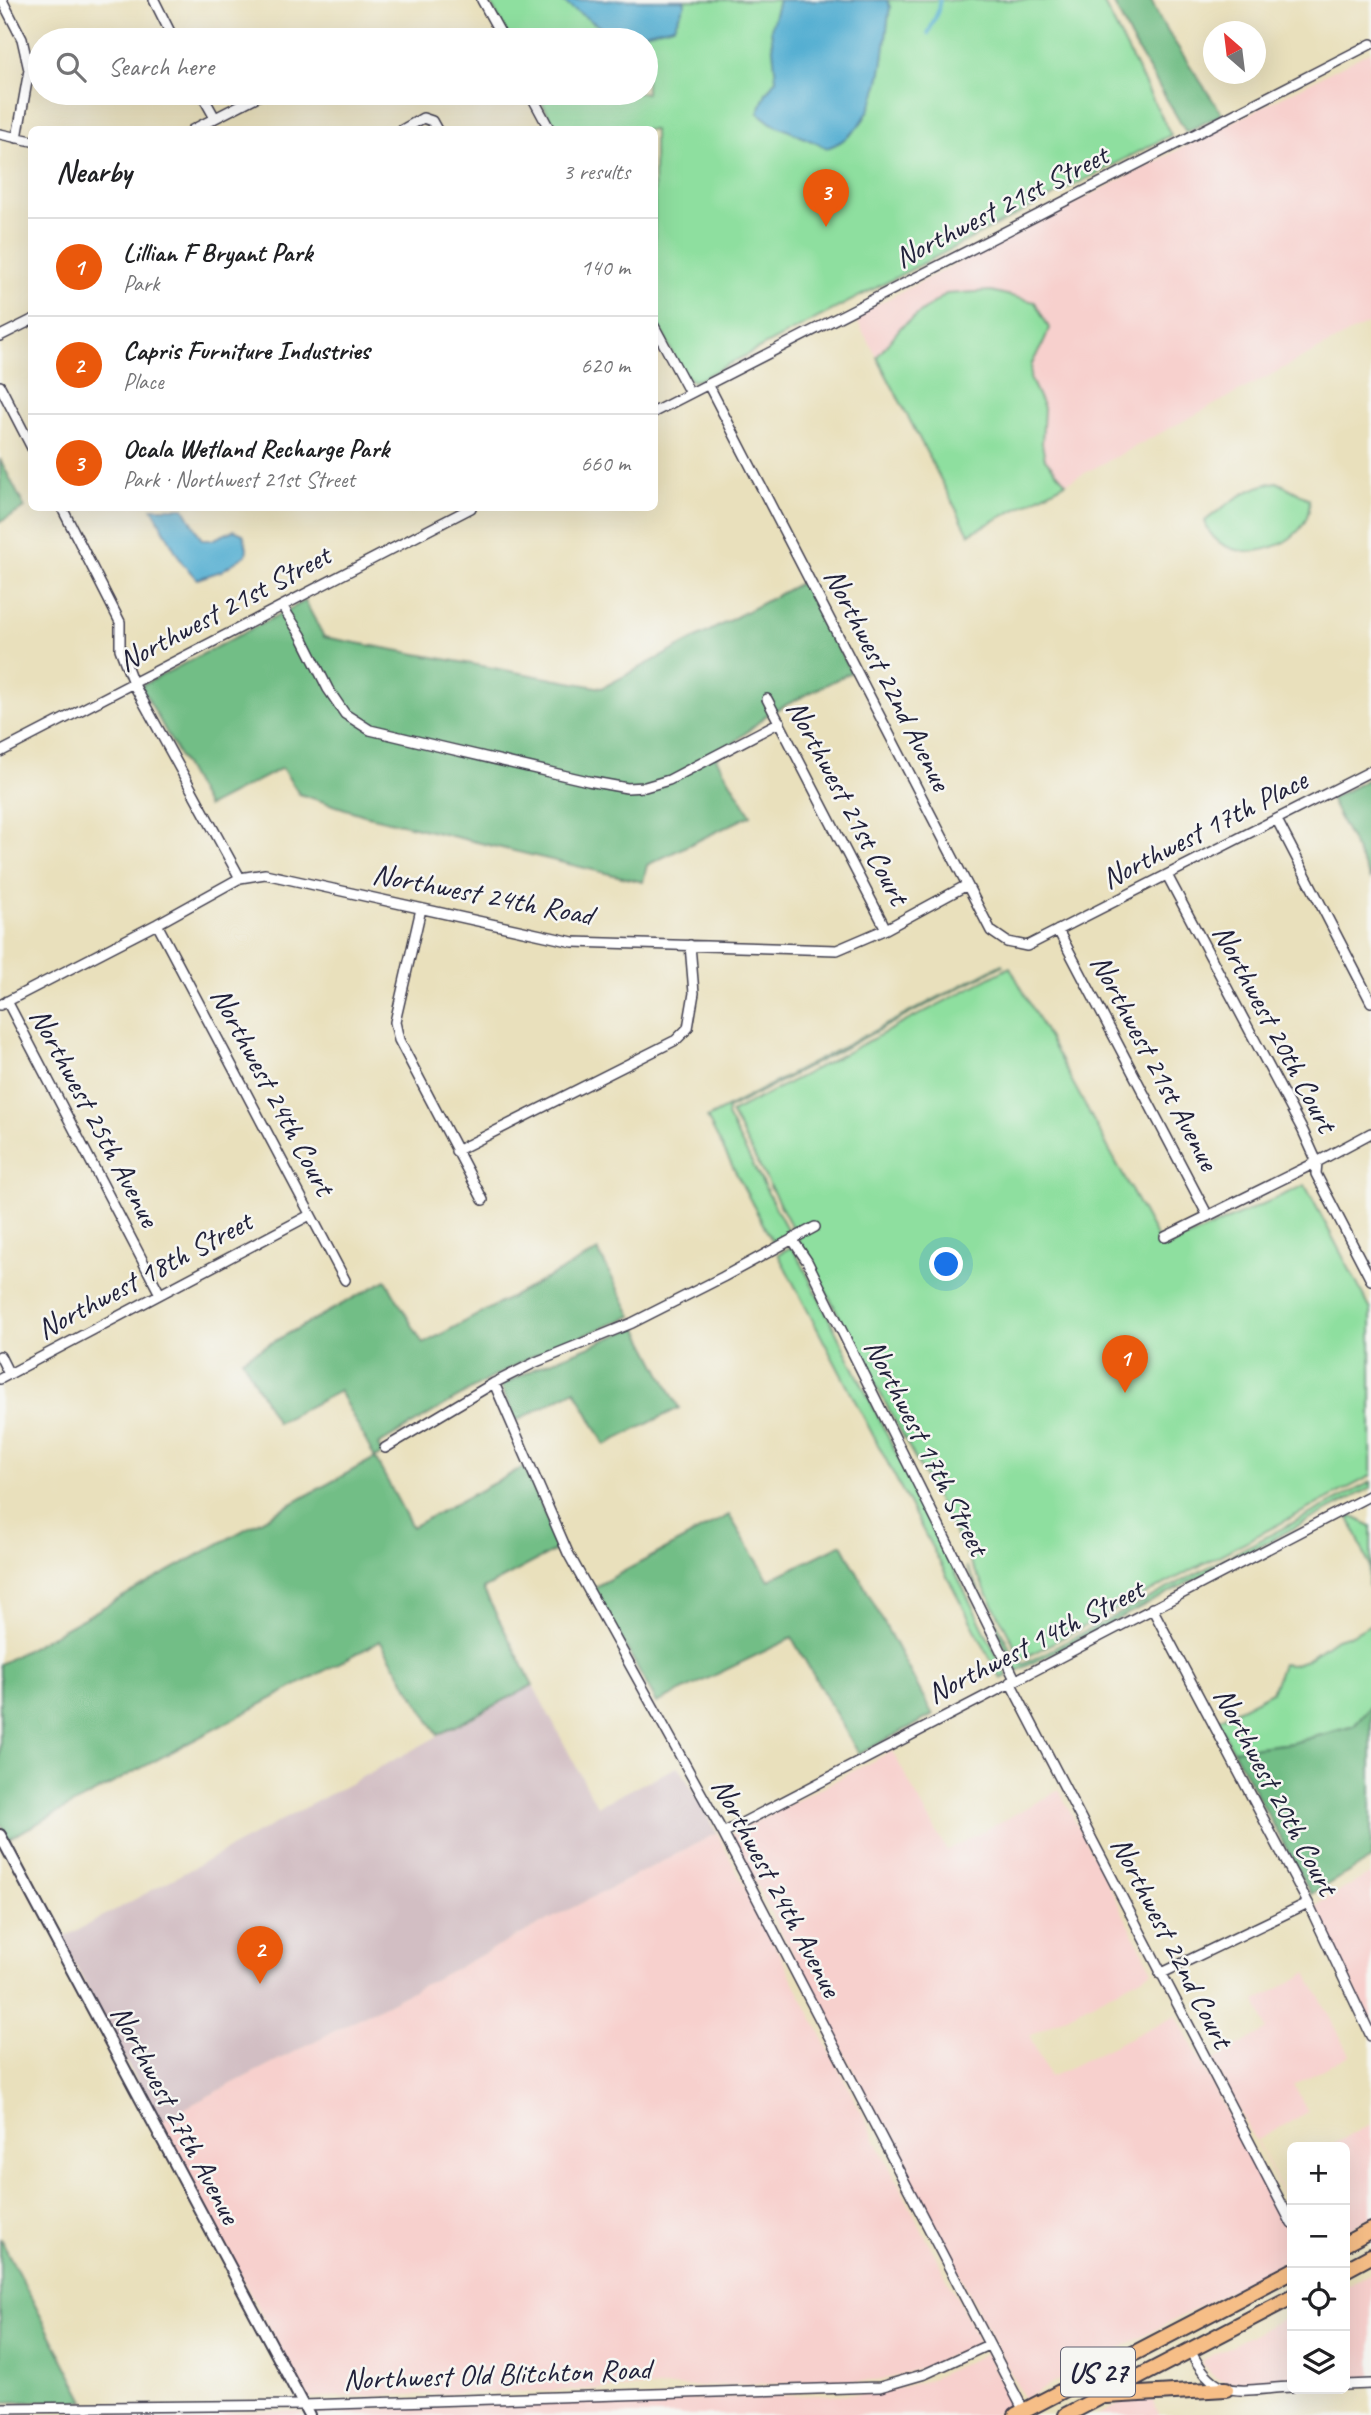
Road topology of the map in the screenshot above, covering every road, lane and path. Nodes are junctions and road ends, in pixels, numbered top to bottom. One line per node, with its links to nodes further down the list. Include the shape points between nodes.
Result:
1 (2, 0): 7 (street, via 22,39)
2 (154, 0): 4 (street)
3 (482, 0): 5 (street)
4 (168, 28)
5 (497, 28)
6 (1371, 44): 23 (street, Northwest 21st Street)
7 (28, 66)
8 (28, 76): 18 (street)
9 (208, 105): 12 (street)
10 (240, 105): 12 (street)
11 (536, 105): 16 (street)
12 (215, 118): 13 (street)
13 (200, 126)
14 (409, 126): 15 (street, via 422,118)
15 (435, 126)
16 (548, 126)
17 (0, 134): 18 (street)
18 (17, 138): 19 (street)
19 (28, 140)
20 (28, 322): 22 (street)
21 (658, 333): 25 (street)
22 (0, 336)
23 (708, 384): 25 (street, Northwest 21st Street); 39 (street, Northwest 22nd Avenue)
24 (0, 386): 27 (street)
25 (690, 393): 26 (street, Northwest 21st Street)
26 (658, 410)
27 (28, 440)
28 (64, 511): 31 (street, via 120,622 120,649)
29 (465, 511): 30 (street, Northwest 21st Street)
30 (282, 606): 31 (street, Northwest 21st Street); 33 (street, via 345,714 370,730 446,748 588,781 645,787)
31 (133, 683): 34 (street, Northwest 21st Street); 38 (street)
32 (767, 699): 33 (street, Northwest 21st Court)
33 (780, 723): 42 (street, Northwest 21st Court)
34 (0, 752)
35 (1371, 771): 36 (street, Northwest 17th Place)
36 (1277, 820): 37 (street, Northwest 17th Place); 45 (street)
37 (1167, 875): 43 (street, Northwest 17th Place); 49 (street, Northwest 20th Court)
38 (240, 878): 40 (street, Northwest 24th Road, via 265,874); 41 (street)
39 (967, 885): 42 (street, Northwest 24th Road); 43 (street, Northwest 22nd Avenue, via 991,931 1007,942 1027,946)
40 (421, 909): 44 (street, Northwest 24th Road, via 573,942); 48 (street, via 395,1022 399,1040)
41 (158, 924): 46 (street); 51 (street, Northwest 24th Court)
42 (886, 929): 44 (street, Northwest 24th Road, via 837,950)
43 (1058, 930): 52 (street, Northwest 21st Avenue)
44 (690, 945): 48 (street, via 694,993 688,1028 676,1040)
45 (1371, 1002)
46 (4, 1003): 58 (street, Northwest 25th Avenue)
47 (1371, 1133): 49 (street)
48 (456, 1151): 50 (street)
49 (1317, 1163): 52 (street); 57 (street, Northwest 20th Court, via 1316,1174)
50 (483, 1200)
51 (310, 1216): 56 (street, Northwest 24th Court); 58 (street, Northwest 18th Street)
52 (1208, 1216): 54 (street)
53 (815, 1227): 55 (street)
54 (1165, 1237)
55 (792, 1239): 62 (street, via 632,1323); 66 (street, Northwest 17th Street, via 807,1261)
56 (345, 1280)
57 (1371, 1280)
58 (160, 1294): 60 (street, Northwest 18th Street)
59 (0, 1356): 60 (street)
60 (9, 1374): 61 (street, Northwest 18th Street)
61 (0, 1379)
62 (494, 1383): 63 (street); 67 (street, Northwest 24th Avenue, via 568,1553)
63 (385, 1448)
64 (1371, 1494): 65 (street, Northwest 14th Street)
65 (1152, 1608): 66 (street, Northwest 14th Street); 69 (street, Northwest 20th Court)
66 (1012, 1681): 67 (street, Northwest 14th Street); 70 (street, Northwest 22nd Court)
67 (723, 1833): 79 (street, Northwest 24th Avenue)
68 (0, 1835): 87 (street, Northwest 27th Avenue)
69 (1308, 1903): 70 (street); 71 (street, Northwest 20th Court)
70 (1160, 1974): 72 (street, Northwest 22nd Court)
71 (1371, 2036)
72 (1287, 2215)
73 (1371, 2230): 74 (highway)
74 (1350, 2241)
75 (1371, 2256): 76 (highway)
76 (1349, 2268)
77 (1287, 2274): 88 (highway, US 27)
78 (1287, 2300): 80 (highway, US 27)
79 (988, 2345): 87 (street, Northwest Old Blitchton Road, via 925,2374 880,2387); 88 (street, Northwest 24th Avenue)
80 (1190, 2350): 84 (street, via 1209,2380); 85 (highway, US 27)
81 (1371, 2384): 82 (street)
82 (1350, 2385)
83 (1287, 2387): 84 (street)
84 (1226, 2389): 85 (highway)
85 (1101, 2397): 89 (highway, US 27)
86 (0, 2408): 87 (street, Northwest Old Blitchton Road)
87 (306, 2410)
88 (1022, 2414)
89 (1066, 2415)

